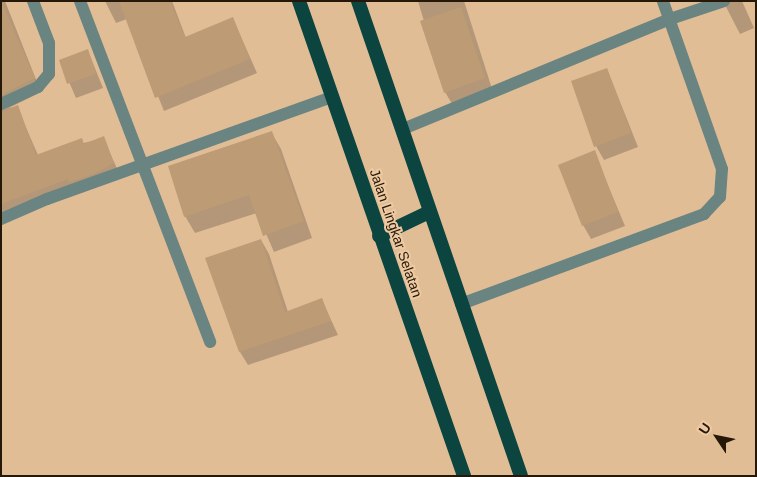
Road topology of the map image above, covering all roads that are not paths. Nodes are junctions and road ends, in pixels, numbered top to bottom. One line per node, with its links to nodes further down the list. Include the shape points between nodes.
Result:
1 (33, 1): 9 (street, via 49,43 49,74 38,87)
2 (80, 1): 11 (street)
3 (299, 1): 8 (highway, Jalan Lingkar Selatan)
4 (358, 1): 10 (highway)
5 (663, 1): 7 (street)
6 (724, 1): 7 (street)
7 (670, 19): 10 (street); 15 (street, via 722,169 720,197 704,214)
8 (332, 97): 11 (street); 14 (highway, Jalan Lingkar Selatan)
9 (1, 104)
10 (403, 129): 12 (highway)
11 (145, 165): 13 (street); 16 (street)
12 (429, 212): 14 (highway); 15 (highway)
13 (1, 219)
14 (379, 236): 17 (highway, Jalan Lingkar Selatan)
15 (461, 304): 18 (highway)
16 (210, 342)
17 (464, 476)
18 (521, 476)

